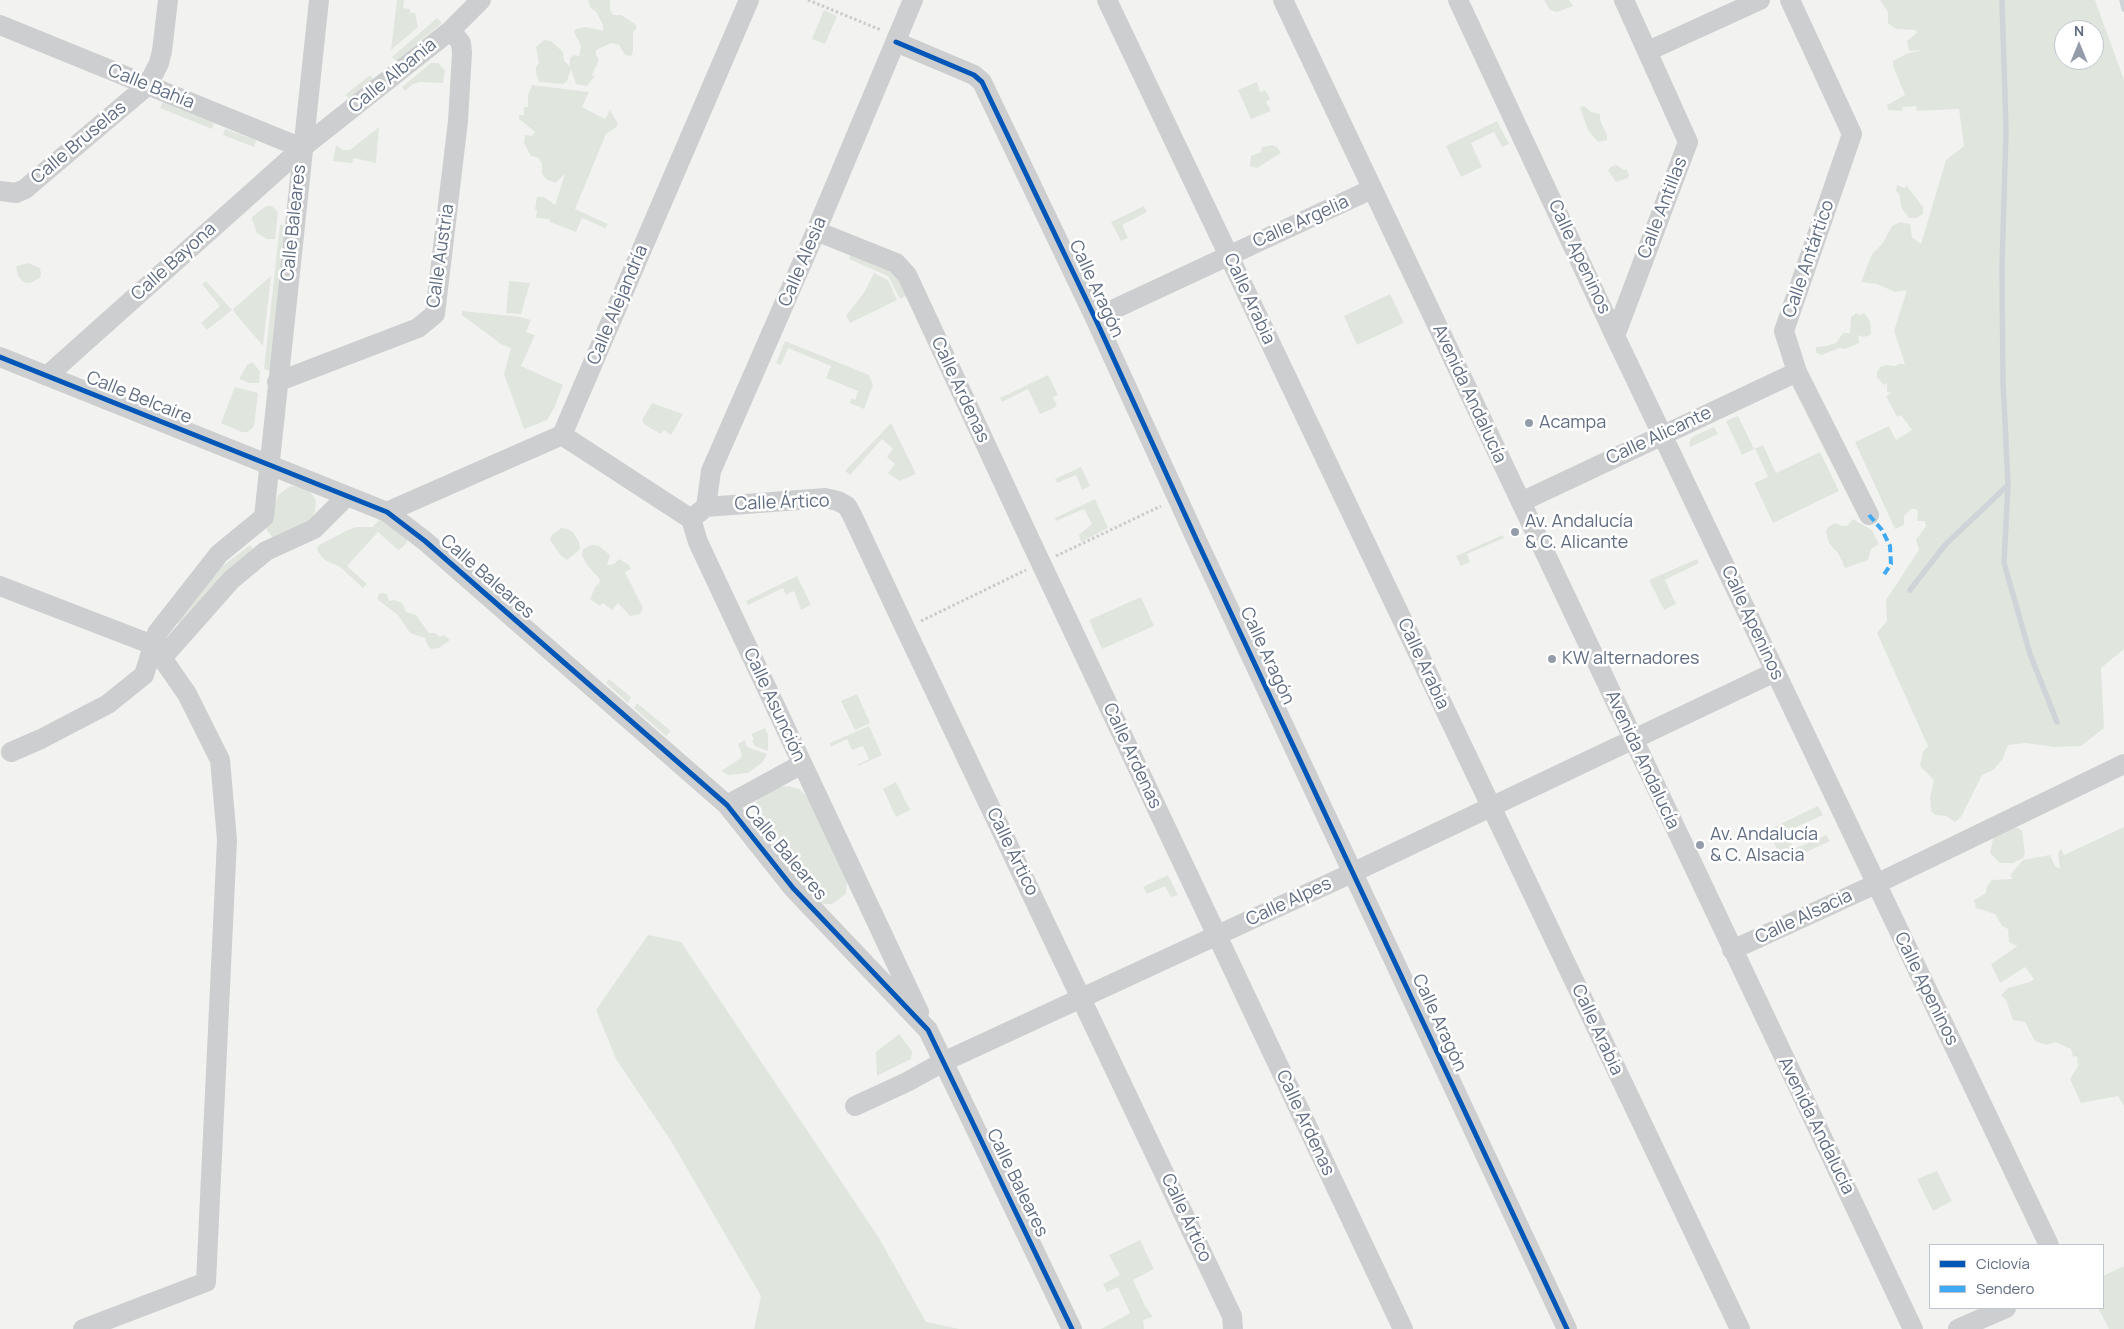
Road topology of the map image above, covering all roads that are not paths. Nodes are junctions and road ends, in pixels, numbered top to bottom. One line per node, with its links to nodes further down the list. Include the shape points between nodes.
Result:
1 (168, 0): 16 (street, Calle Bruselas, via 162,51)
2 (319, 0): 17 (street, Calle Baleares)
3 (481, 0): 13 (street, Calle Albania)
4 (749, 0): 29 (street, Calle Alejandría)
5 (913, 0): 14 (street, Calle Alesia)
6 (1107, 0): 21 (street, Calle Arabia)
7 (1283, 0): 18 (street, Avenida Andalucía)
8 (1458, 0): 23 (street, Calle Apeninos)
9 (1624, 0): 15 (street, Calle Antillas)
10 (1760, 0): 15 (street)
11 (1790, 0): 25 (street, Calle Antártico, via 1852,134 1784,332)
12 (0, 25): 16 (street, Calle Bahía)
13 (451, 30): 17 (street, Calle Albania); 27 (street, Calle Austria, via 461,43 462,53 458,121 435,314 418,328)
14 (890, 37): 20 (street, Calle Alesia); 22 (street, Calle Aragón, via 974,75 982,82)
15 (1648, 50): 23 (street, Calle Antillas, via 1688,142)
16 (148, 85): 17 (street, Calle Bahía); 19 (street, Calle Bruselas, via 25,189 16,193)
17 (302, 148): 26 (street, Calle Bayona); 27 (street, Calle Baleares)
18 (1372, 189): 21 (street, Calle Argelia); 32 (street, Avenida Andalucía)
19 (4, 192)
20 (816, 231): 34 (street, Calle Alesia, via 711,470); 47 (street, Calle Ardenas, via 896,263 907,275)
21 (1228, 255): 22 (street, Calle Argelia); 44 (street, Calle Arabia)
22 (1094, 318): 45 (street, Calle Aragón)
23 (1615, 336): 28 (street, Calle Apeninos)
24 (0, 357): 26 (street, Calle Belcaire)
25 (1798, 372): 28 (street, Calle Alicante); 35 (street, Calle Antártico)
26 (47, 376): 30 (street, Calle Belcaire)
27 (277, 382): 30 (street, Calle Baleares)
28 (1662, 434): 32 (street, Calle Alicante); 38 (street, Calle Apeninos)
29 (562, 435): 33 (street); 34 (street)
30 (268, 465): 31 (street, Calle Baleares); 37 (street, via 264,517 219,554)
31 (347, 496): 33 (street, Calle Baleares); 37 (street, via 314,529 266,551)
32 (1521, 502): 39 (street, Avenida Andalucía)
33 (388, 512): 43 (street, Calle Baleares)
34 (698, 513): 41 (street, Calle Asunción, via 698,542); 49 (street, Calle Ártico, via 825,498 847,506)
35 (1869, 515)
36 (0, 586): 37 (street)
37 (157, 645): 40 (street, via 144,675 108,704); 55 (street, via 188,694 220,760 227,840 206,1282)
38 (1775, 672): 39 (street, Calle Alpes); 46 (street, Calle Apeninos)
39 (1633, 739): 44 (street, Calle Alpes); 48 (street, Avenida Andalucía)
40 (11, 752)
41 (802, 764): 43 (street); 50 (street, Calle Asunción)
42 (2124, 764): 46 (street, Calle Alsacia)
43 (727, 805): 50 (street, Calle Baleares, via 793,888)
44 (1490, 806): 45 (street, Calle Alpes); 60 (street, Calle Arabia)
45 (1354, 872): 47 (street, Calle Alpes); 59 (street, Calle Aragón)
46 (1876, 884): 48 (street, Calle Alsacia); 53 (street, Calle Apeninos)
47 (1216, 936): 49 (street, Calle Alpes); 58 (street, Calle Ardenas)
48 (1732, 950): 61 (street, Avenida Andalucía)
49 (1082, 999): 51 (street, Calle Alpes); 57 (street, Calle Ártico, via 1232,1316)
50 (928, 1030): 51 (street, Calle Baleares)
51 (943, 1062): 52 (street, Calle Alpes); 56 (street, Calle Baleares)
52 (855, 1106)
53 (2049, 1244)
54 (2004, 1309): 62 (street)
55 (82, 1329)
56 (1072, 1329)
57 (1233, 1329)
58 (1403, 1329)
59 (1567, 1329)
60 (1740, 1329)
61 (1913, 1329)
62 (1958, 1329)

